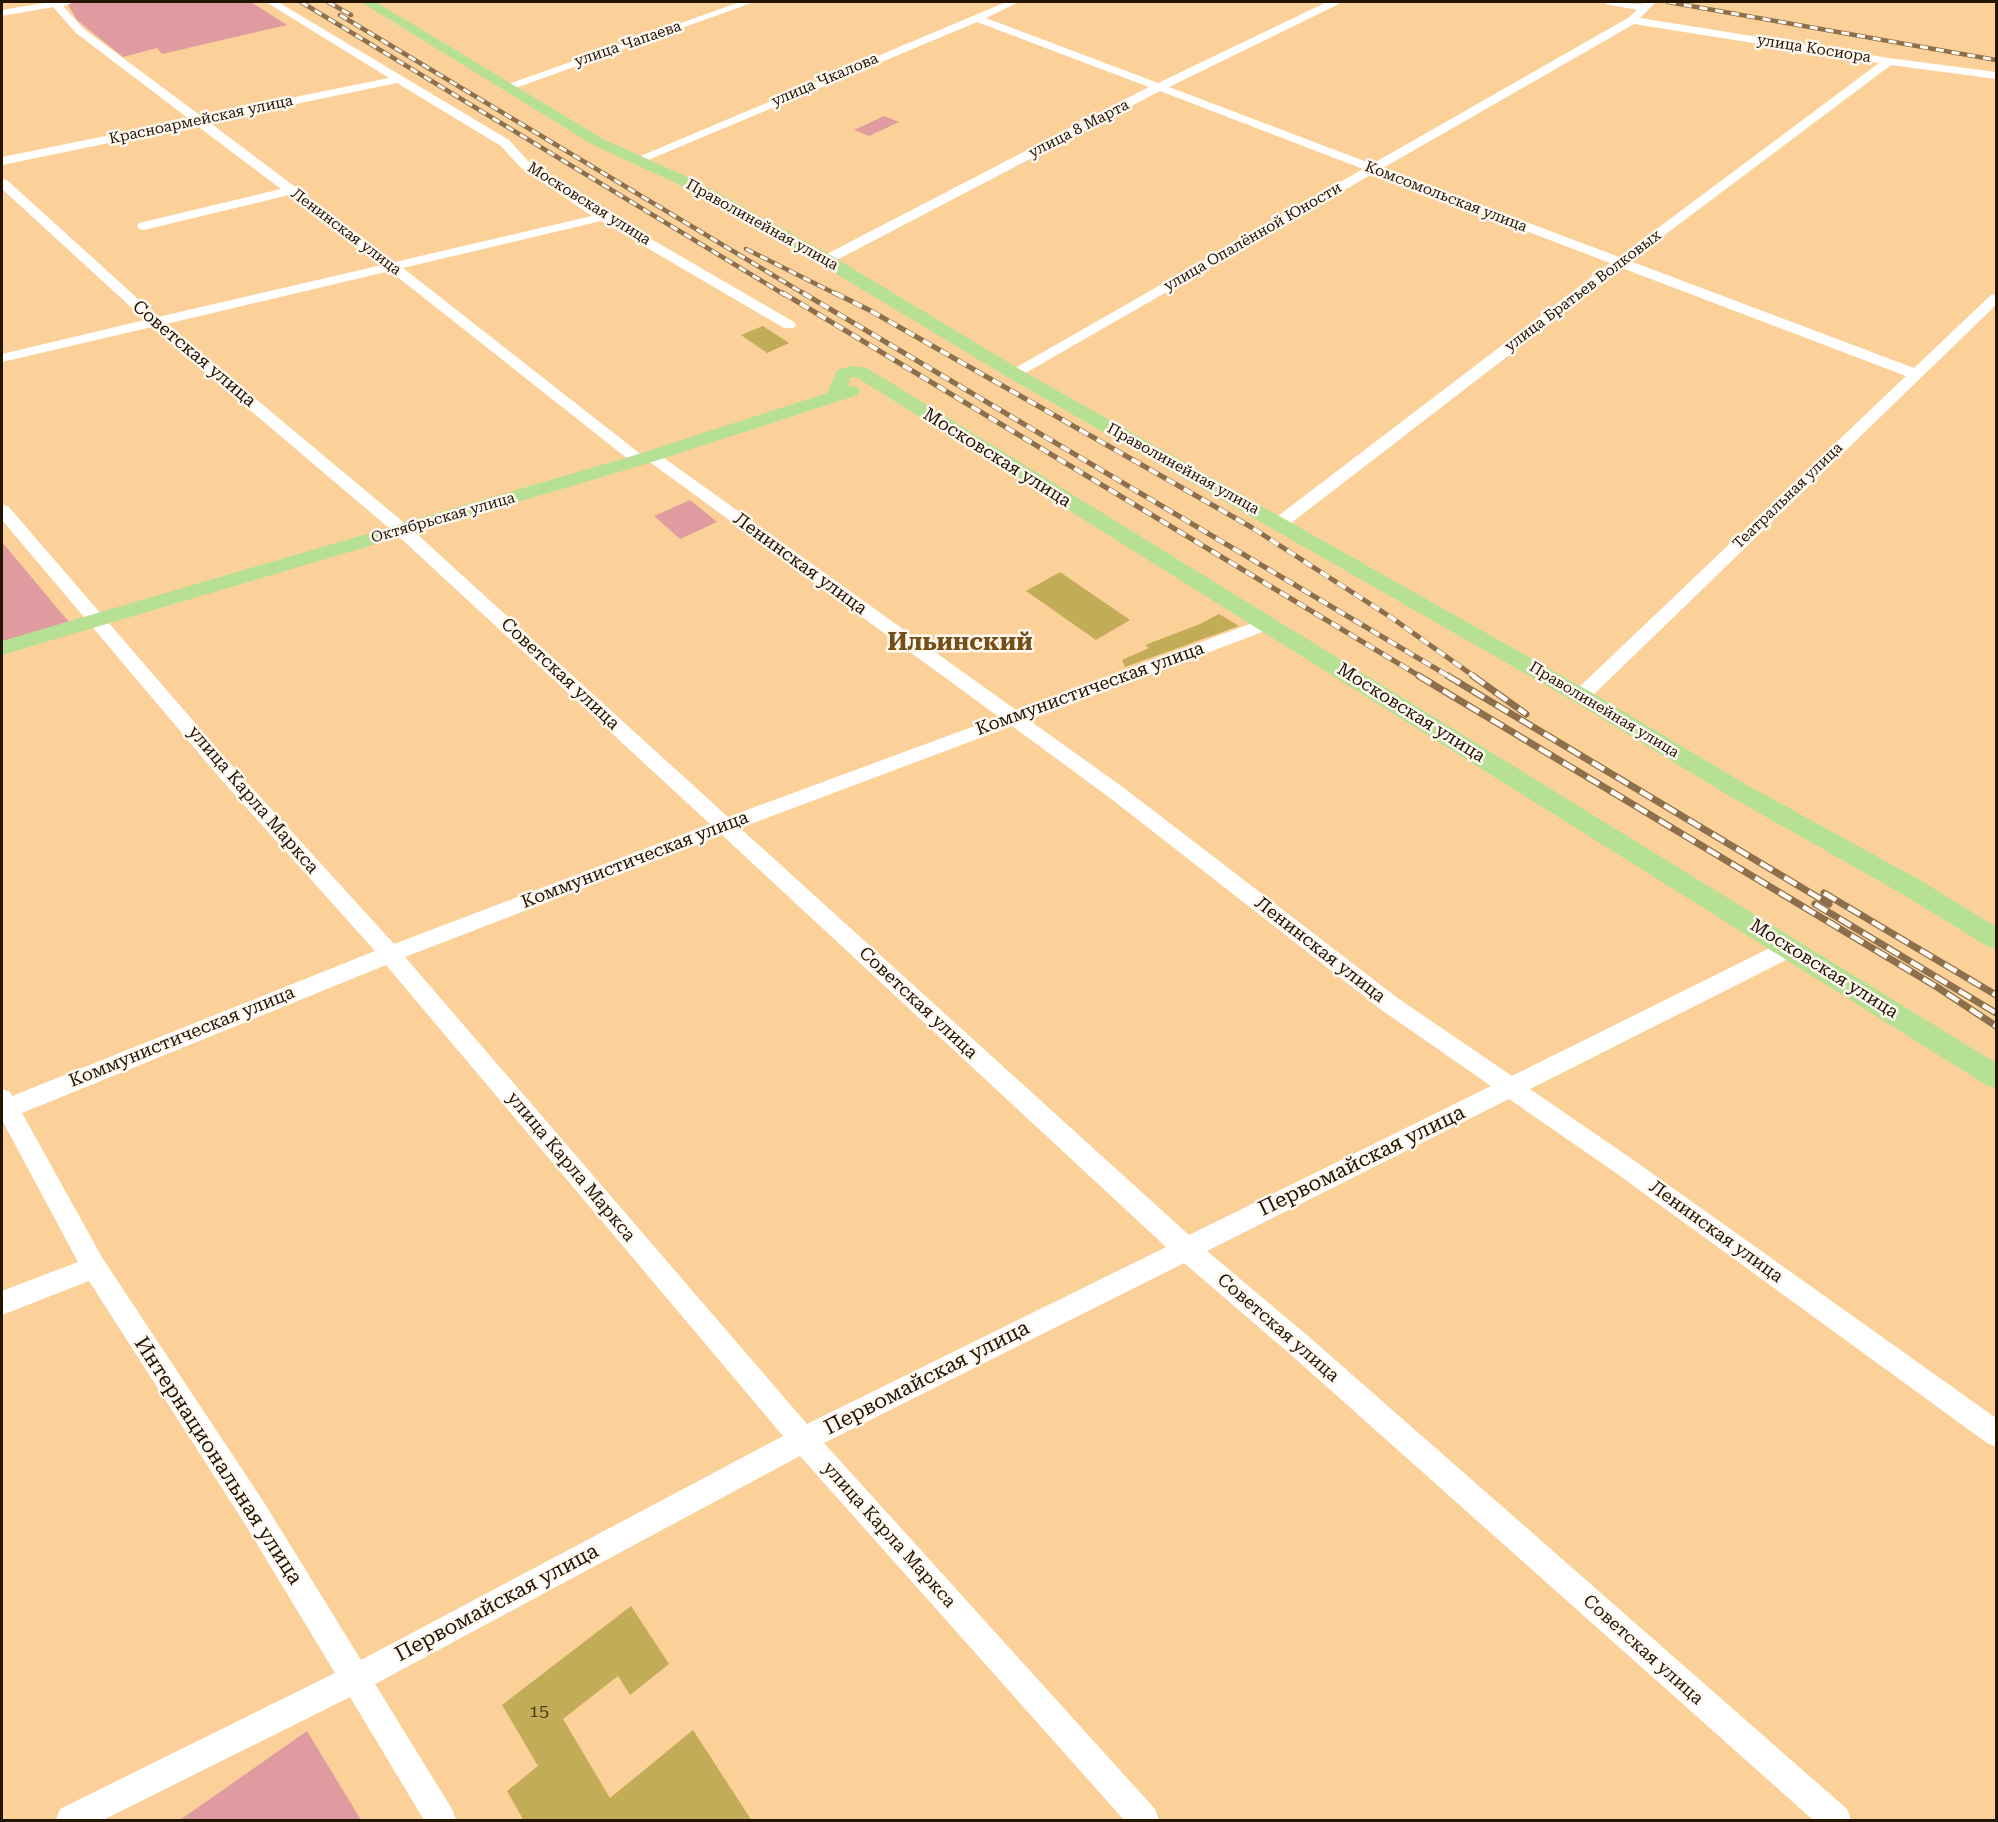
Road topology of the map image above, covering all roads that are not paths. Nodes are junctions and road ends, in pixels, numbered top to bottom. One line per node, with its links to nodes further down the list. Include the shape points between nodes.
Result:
1 (60, 2): 9 (street); 17 (street, Ленинская улица, via 80,31)
2 (271, 2): 14 (street, Московская улица)
3 (368, 2): 15 (main road, Праволинейная улица)
4 (749, 2): 15 (street, улица Чапаева)
5 (1014, 2): 10 (street, улица Чкалова)
6 (1335, 2): 16 (street, улица 8 Марта)
7 (1610, 2): 8 (street)
8 (1648, 5): 11 (street, улица Опалённой Юности)
9 (2, 14)
10 (977, 18): 16 (street, Комсомольская улица); 18 (street, улица Чкалова)
11 (1632, 20): 12 (street, улица Косиора); 20 (street, улица Опалённой Юности)
12 (1889, 61): 13 (street, улица Косиора); 26 (street, улица Братьев Волковых)
13 (1996, 75)
14 (400, 79): 17 (street, Красноармейская улица); 23 (street, Московская улица, via 505,143 524,164)
15 (506, 87): 18 (main road, Праволинейная улица, via 598,142)
16 (1160, 87): 20 (street, Комсомольская улица); 25 (street, улица 8 Марта)
17 (199, 120): 19 (street, Красноармейская улица); 22 (street, Ленинская улица)
18 (637, 160): 25 (main road, Праволинейная улица, via 686,182)
19 (2, 161)
20 (1372, 168): 26 (street, Комсомольская улица); 32 (street, улица Опалённой Юности)
21 (2, 183): 29 (street, Советская улица)
22 (289, 190): 24 (street); 27 (street, Ленинская улица)
23 (603, 217): 27 (street); 30 (street, Московская улица)
24 (144, 226)
25 (826, 260): 32 (main road, Праволинейная улица)
26 (1619, 263): 33 (street, Комсомольская улица); 37 (street, улица Братьев Волковых)
27 (392, 266): 29 (street); 35 (street, Ленинская улица)
28 (1994, 304): 33 (street, Театральная улица)
29 (155, 322): 31 (street); 38 (street, Советская улица)
30 (789, 325)
31 (2, 358)
32 (1015, 374): 37 (main road, Праволинейная улица)
33 (1915, 374): 42 (street, Театральная улица)
34 (883, 386): 35 (main road, Октябрьская улица, via 857,389); 40 (main road, Московская улица)
35 (645, 458): 38 (main road, Октябрьская улица); 43 (street, Ленинская улица, via 964,680)
36 (2, 510): 39 (street, улица Карла Маркса)
37 (1280, 523): 42 (main road, Праволинейная улица)
38 (402, 530): 39 (main road, Октябрьская улица); 44 (street, Советская улица)
39 (97, 620): 41 (main road, Октябрьская улица); 47 (street, улица Карла Маркса, via 226,772)
40 (1267, 624): 43 (street, Коммунистическая улица); 46 (main road, Московская улица)
41 (2, 648)
42 (1581, 696): 45 (main road, Праволинейная улица)
43 (1011, 718): 44 (street, Коммунистическая улица); 49 (street, Ленинская улица, via 1117,793 1391,1005)
44 (725, 826): 47 (street, Коммунистическая улица); 51 (street, Советская улица)
45 (1996, 939)
46 (1790, 948): 48 (main road, Московская улица); 49 (street, Первомайская улица)
47 (390, 954): 50 (street, Коммунистическая улица); 55 (street, улица Карла Маркса)
48 (1996, 1077)
49 (1512, 1087): 51 (street, Первомайская улица); 54 (street, Ленинская улица)
50 (5, 1103): 52 (street, Интернациональная улица)
51 (1185, 1248): 55 (street, Первомайская улица); 60 (street, Советская улица)
52 (94, 1267): 53 (street); 56 (street, Интернациональная улица, via 255,1514)
53 (2, 1304)
54 (1996, 1434)
55 (803, 1440): 56 (street, Первомайская улица); 59 (street, улица Карла Маркса)
56 (355, 1679): 57 (street, Первомайская улица); 58 (street, Интернациональная улица)
57 (71, 1821)
58 (441, 1821)
59 (1144, 1821)
60 (1836, 1821)

